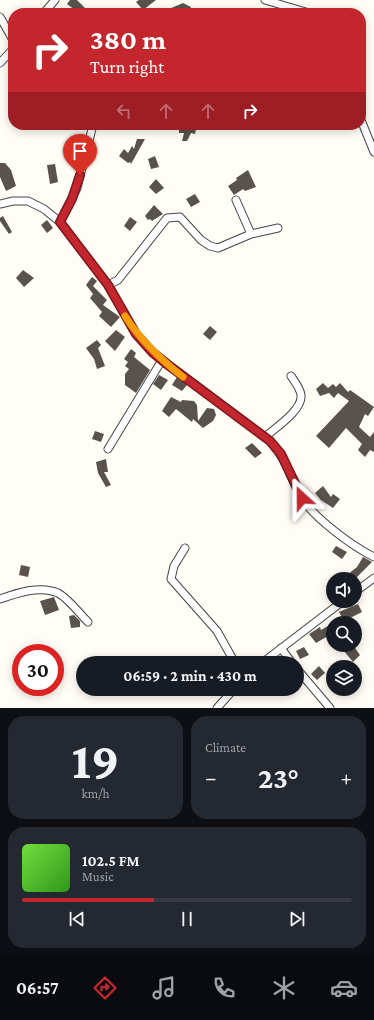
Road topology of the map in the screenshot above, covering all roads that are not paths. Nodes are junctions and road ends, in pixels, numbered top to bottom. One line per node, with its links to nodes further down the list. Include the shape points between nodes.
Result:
1 (56, 0): 3 (street)
2 (265, 0): 4 (street)
3 (49, 8)
4 (292, 8)
5 (0, 16): 6 (street)
6 (8, 31)
7 (8, 54): 8 (street)
8 (0, 63)
9 (92, 130): 14 (street, via 77,188)
10 (365, 130): 11 (street)
11 (374, 152)
12 (236, 200): 16 (street)
13 (0, 204): 14 (street, via 14,200 28,201 44,209)
14 (60, 222): 17 (street)
15 (278, 228): 16 (street)
16 (251, 234): 17 (street, via 218,248 202,240 180,217 167,218 118,280)
17 (108, 285): 18 (street, via 136,334)
18 (162, 360): 20 (street); 21 (street)
19 (291, 376): 20 (street, via 302,398 297,408)
20 (265, 437): 23 (street, via 281,454 302,498 326,524)
21 (108, 449)
22 (185, 548): 30 (street, via 174,566 171,579 217,631)
23 (374, 557)
24 (374, 578): 25 (street)
25 (362, 587)
26 (0, 599): 28 (street, via 23,591 52,591 59,594)
27 (334, 608): 29 (street)
28 (88, 622)
29 (281, 648): 31 (street); 32 (street)
30 (231, 656)
31 (271, 656)
32 (287, 656)
33 (304, 677): 36 (street)
34 (228, 696): 35 (street)
35 (217, 708)
36 (330, 708)

